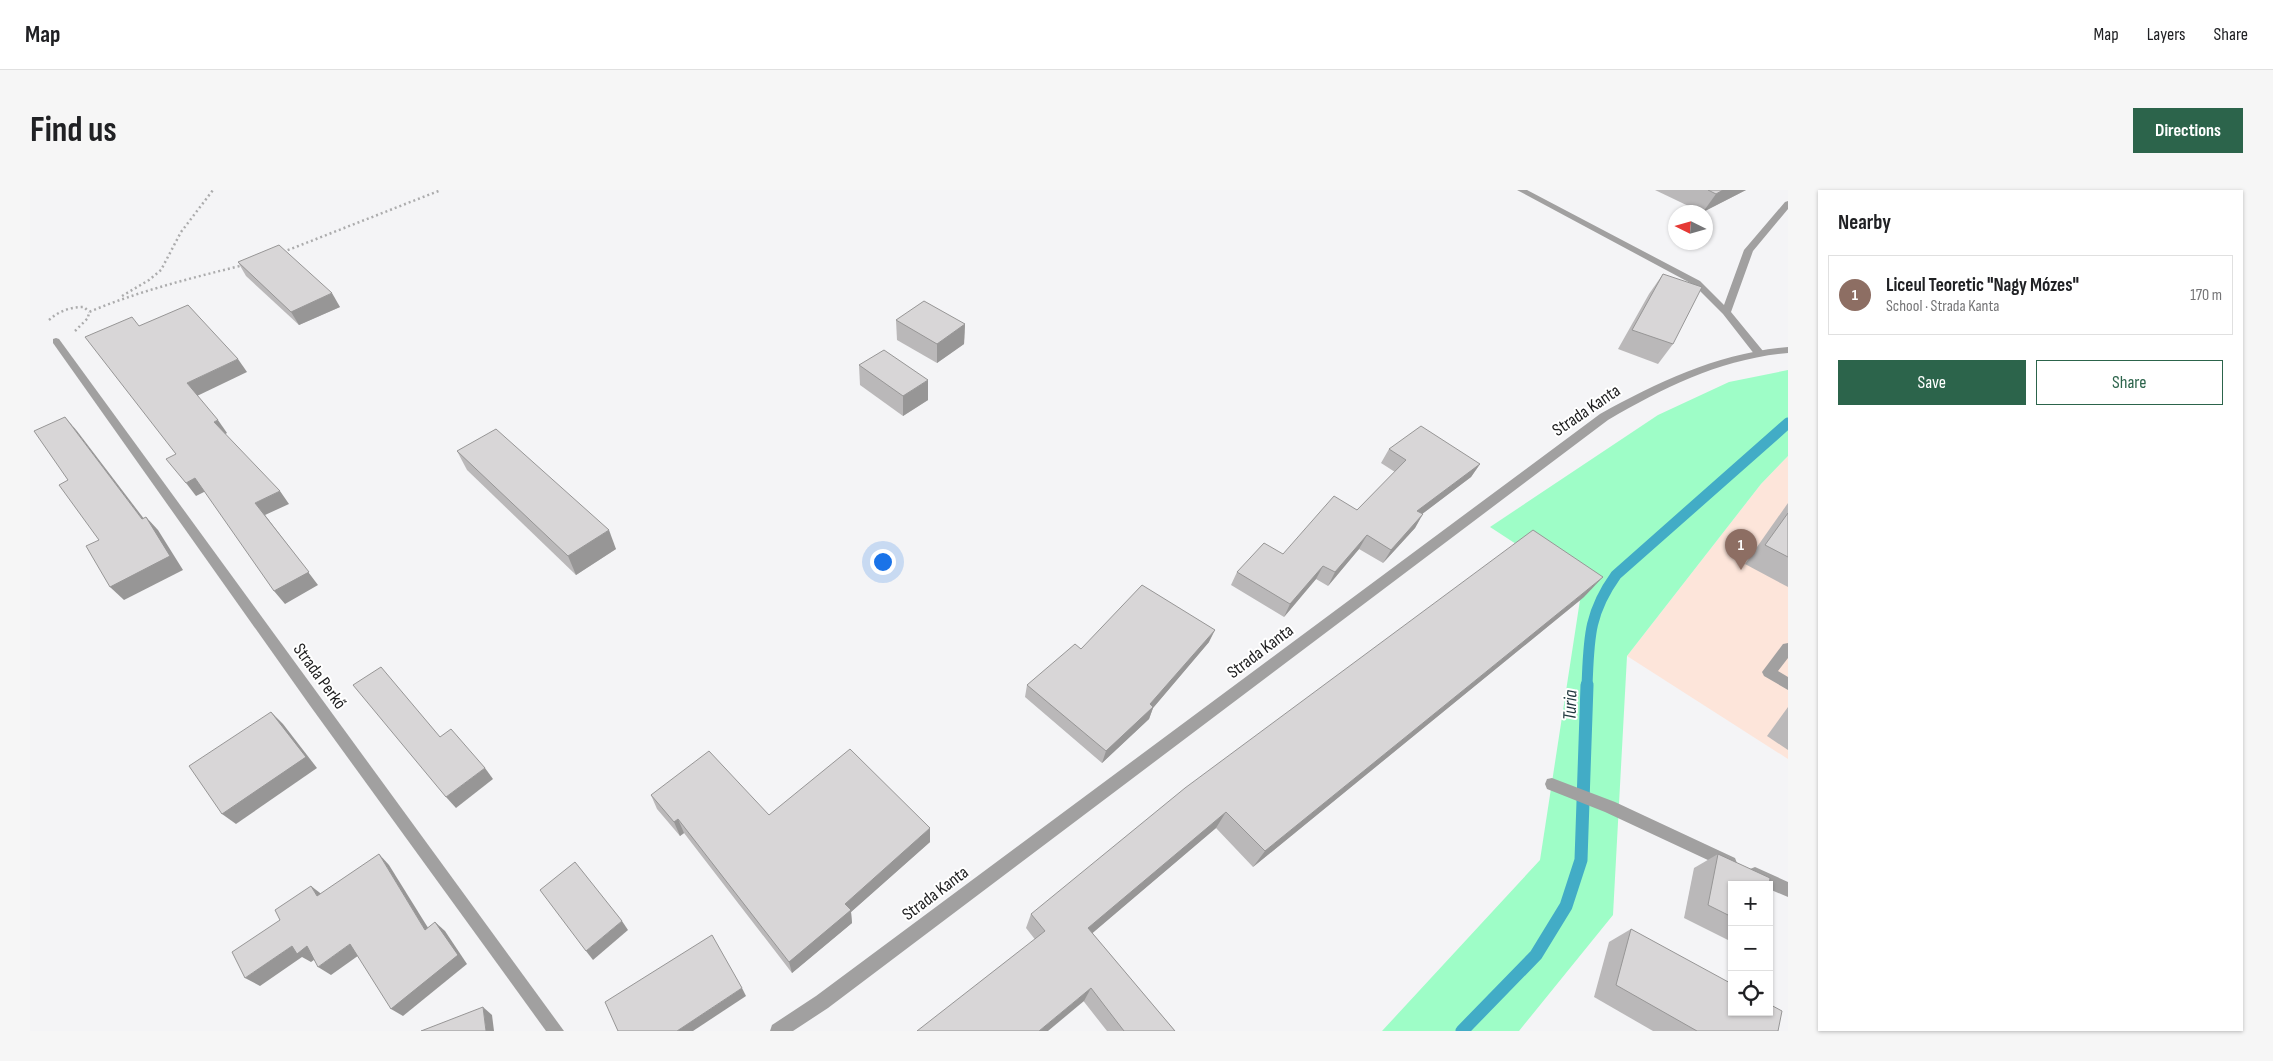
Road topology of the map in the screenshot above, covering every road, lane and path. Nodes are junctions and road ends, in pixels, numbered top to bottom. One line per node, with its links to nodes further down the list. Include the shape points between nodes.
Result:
1 (213, 190): 7 (path, via 182,232 161,270)
2 (441, 190): 5 (path)
3 (1521, 190): 8 (street, via 1697,283)
4 (1788, 204): 8 (street, via 1749,250)
5 (275, 255)
6 (248, 265): 7 (path, via 154,287)
7 (115, 300): 9 (path, via 89,312 79,328)
8 (1726, 312): 11 (street)
9 (56, 341): 16 (street, Strada Perkő)
10 (1788, 350): 11 (street, Strada Kanta)
11 (1759, 353): 17 (street, Strada Kanta, via 1712,365 1677,379 1604,418 830,996)
12 (1788, 648): 13 (street, via 1769,672)
13 (1788, 684)
14 (1552, 784): 15 (street, via 1610,807)
15 (1788, 890)
16 (556, 1031)
17 (778, 1031)

